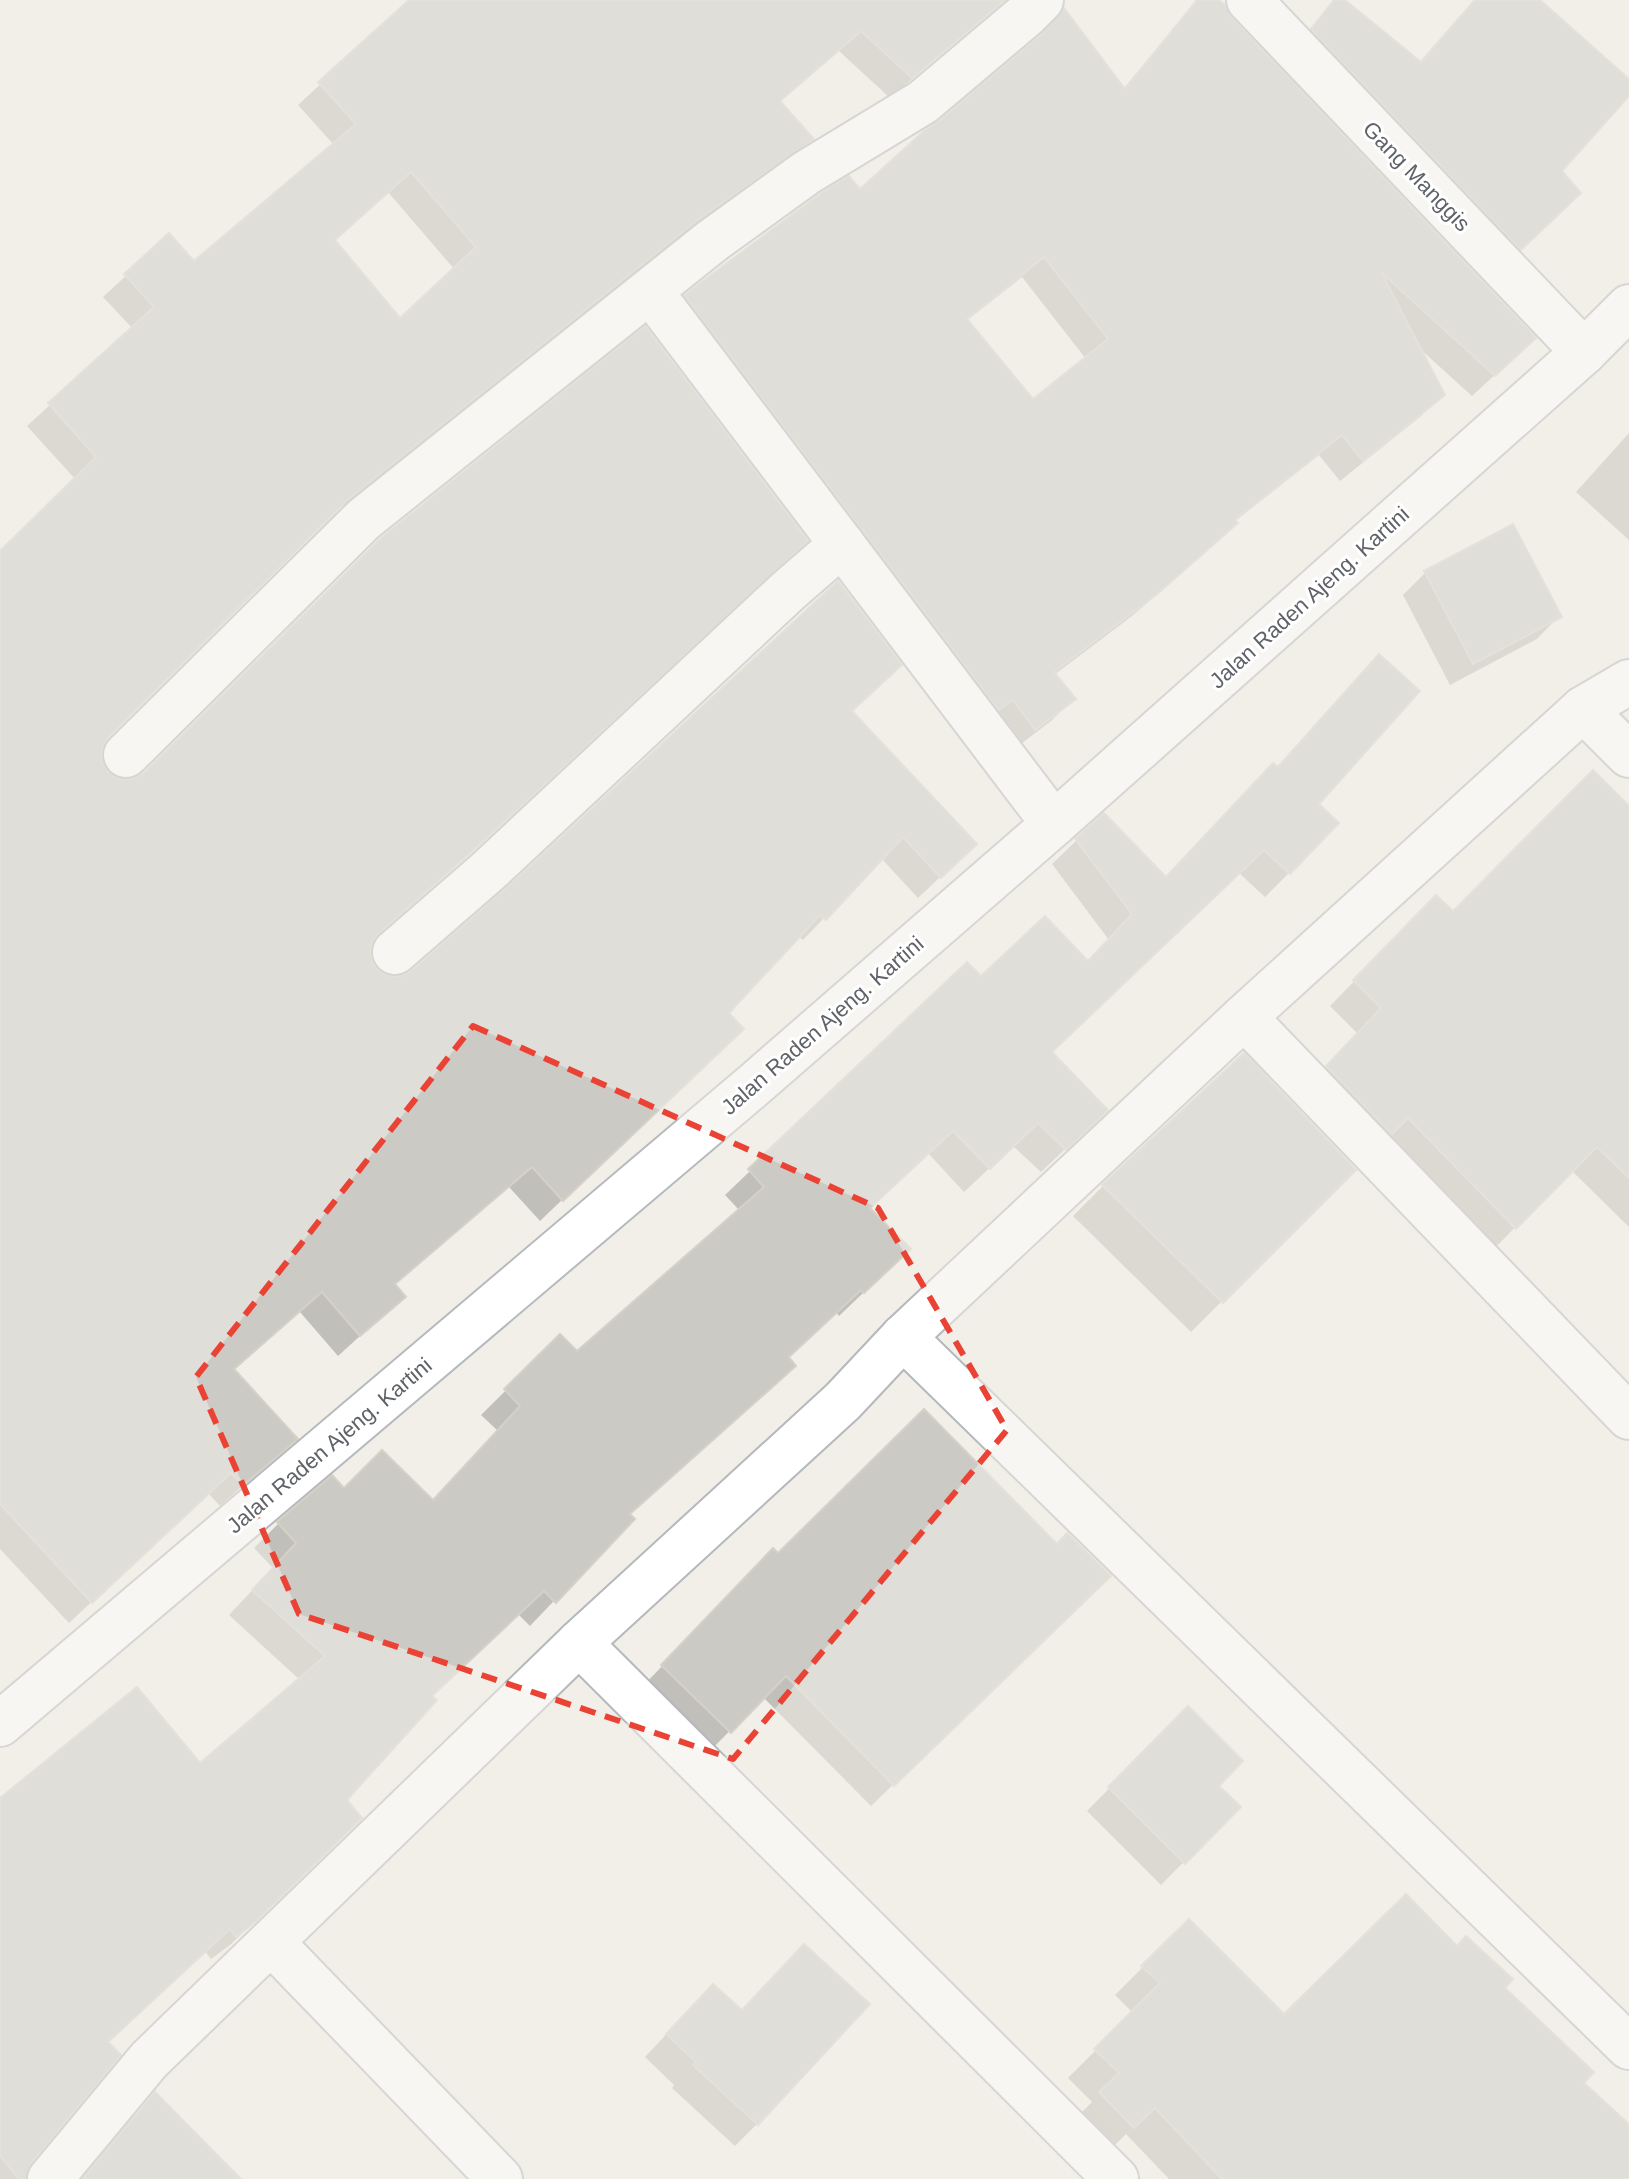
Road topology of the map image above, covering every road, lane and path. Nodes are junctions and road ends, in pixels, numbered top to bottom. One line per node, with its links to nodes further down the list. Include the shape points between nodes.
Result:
1 (1041, 0): 3 (street, via 923,102 806,173)
2 (1249, 0): 5 (street, Gang Manggis)
3 (650, 291): 6 (street); 9 (street, via 364,519)
4 (1629, 307): 5 (street, Jalan Raden Ajeng. Kartini)
5 (1584, 352): 11 (street, Jalan Raden Ajeng. Kartini)
6 (842, 544): 11 (street); 12 (street)
7 (1629, 682): 8 (street)
8 (1583, 709): 10 (street); 13 (street)
9 (126, 755)
10 (1629, 755)
11 (1054, 824): 17 (street, Jalan Raden Ajeng. Kartini)
12 (395, 952)
13 (1244, 1017): 14 (street); 15 (street)
14 (903, 1337): 16 (street, via 843,1401); 19 (street)
15 (1629, 1417)
16 (579, 1643): 18 (street); 22 (street)
17 (0, 1724)
18 (271, 1942): 20 (street, via 149,2060); 21 (street)
19 (1629, 2047)
20 (50, 2179)
21 (500, 2179)
22 (1116, 2179)

